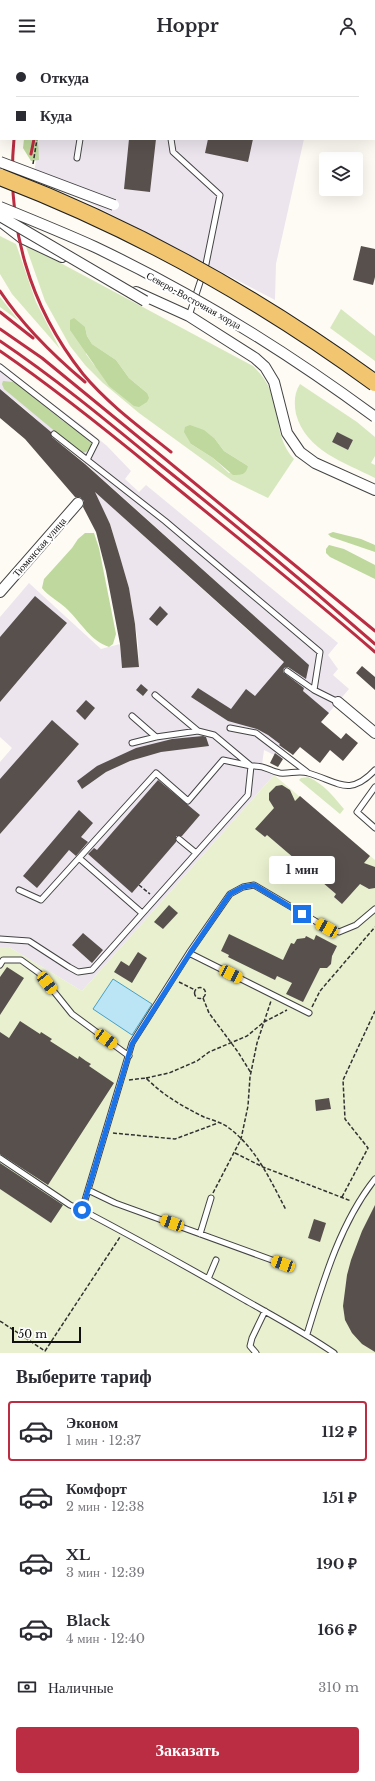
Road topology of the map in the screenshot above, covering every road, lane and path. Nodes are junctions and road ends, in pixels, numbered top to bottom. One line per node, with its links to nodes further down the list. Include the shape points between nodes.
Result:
1 (37, 140): 6 (path)
2 (80, 140): 4 (lane)
3 (171, 140): 13 (lane, via 173,152 220,195 206,264)
4 (77, 158)
5 (0, 162): 8 (street, bridge)
6 (33, 164)
7 (0, 177): 15 (main road, bridge, via 68,205 178,258 295,327)
8 (114, 205)
9 (0, 207): 16 (street, Северо-Восточная хорда, bridge, via 96,248 222,314 277,348)
10 (0, 216): 12 (street, bridge)
11 (0, 221): 13 (street, via 22,238)
12 (145, 301)
13 (189, 316): 19 (street, via 265,367 274,382 287,433 300,452 315,463)
14 (0, 367): 18 (lane, via 96,442)
15 (375, 383)
16 (375, 416)
17 (54, 434): 18 (lane)
18 (87, 460): 23 (lane, via 165,521 320,652)
19 (375, 490)
20 (78, 503): 21 (street, Тюменская улица)
21 (0, 592)
22 (287, 671): 23 (lane)
23 (314, 690): 25 (lane)
24 (155, 695): 28 (lane)
25 (338, 702): 29 (street)
26 (132, 716): 30 (lane)
27 (230, 728): 34 (lane, via 256,733)
28 (198, 731): 30 (lane); 32 (lane, via 214,735)
29 (375, 734)
30 (156, 737): 31 (lane)
31 (132, 743)
32 (251, 766): 34 (lane, via 262,765 280,773); 38 (lane, via 248,795); 39 (lane, via 223,760 188,801 156,773)
33 (375, 770): 34 (lane, via 368,778 352,785 334,783)
34 (307, 772)
35 (375, 787): 36 (lane, via 357,812)
36 (375, 828)
37 (179, 838): 38 (lane)
38 (196, 853): 42 (lane)
39 (79, 858): 41 (lane, via 41,900); 44 (lane)
40 (139, 885): 42 (path)
41 (19, 890)
42 (155, 899): 44 (lane)
43 (375, 909): 47 (lane, via 356,925 339,932 327,928 254,885 243,887 230,894)
44 (142, 914): 46 (lane, via 92,970 78,972 29,941)
45 (375, 927): 55 (path, via 320,991)
46 (0, 939)
47 (190, 953): 49 (lane); 51 (lane)
48 (0, 965): 58 (lane, via 3,960 21,960 39,973 72,1014)
49 (173, 979): 50 (path); 58 (lane, via 132,1044)
50 (195, 990): 52 (path, via 196,997); 52 (path, via 200,987 204,989 205,994)
51 (273, 996): 53 (lane); 56 (path)
52 (202, 998): 57 (path)
53 (295, 1007): 55 (lane); 56 (path)
54 (375, 1011): 70 (path, via 343,1080 345,1119 368,1148)
55 (309, 1014)
56 (264, 1022): 57 (path, via 247,1036); 59 (path)
57 (232, 1043): 59 (path); 60 (path, via 169,1073)
58 (129, 1056): 61 (lane)
59 (251, 1073): 64 (path)
60 (146, 1078): 61 (path); 62 (path, via 160,1092 182,1106)
61 (121, 1081): 63 (lane)
62 (218, 1123): 63 (path, via 175,1139); 64 (path, via 228,1127)
63 (106, 1132): 69 (lane)
64 (241, 1139): 65 (path); 67 (path)
65 (234, 1152): 67 (path); 71 (path)
66 (0, 1158): 73 (lane, via 70,1205)
67 (263, 1168): 70 (path); 74 (path)
68 (375, 1179): 72 (lane)
69 (88, 1190): 73 (lane); 76 (lane, via 115,1203)
70 (342, 1197): 72 (path)
71 (211, 1198): 76 (lane)
72 (359, 1203): 82 (lane, via 328,1267)
73 (82, 1210): 75 (lane)
74 (286, 1210)
75 (124, 1232): 79 (lane); 81 (path, via 45,1351)
76 (200, 1234): 78 (lane)
77 (216, 1260): 79 (lane)
78 (283, 1264)
79 (208, 1279): 80 (lane)
80 (265, 1311): 82 (lane); 83 (lane, via 250,1346)
81 (0, 1321)
82 (307, 1334): 84 (lane)
83 (256, 1353)
84 (334, 1353)

